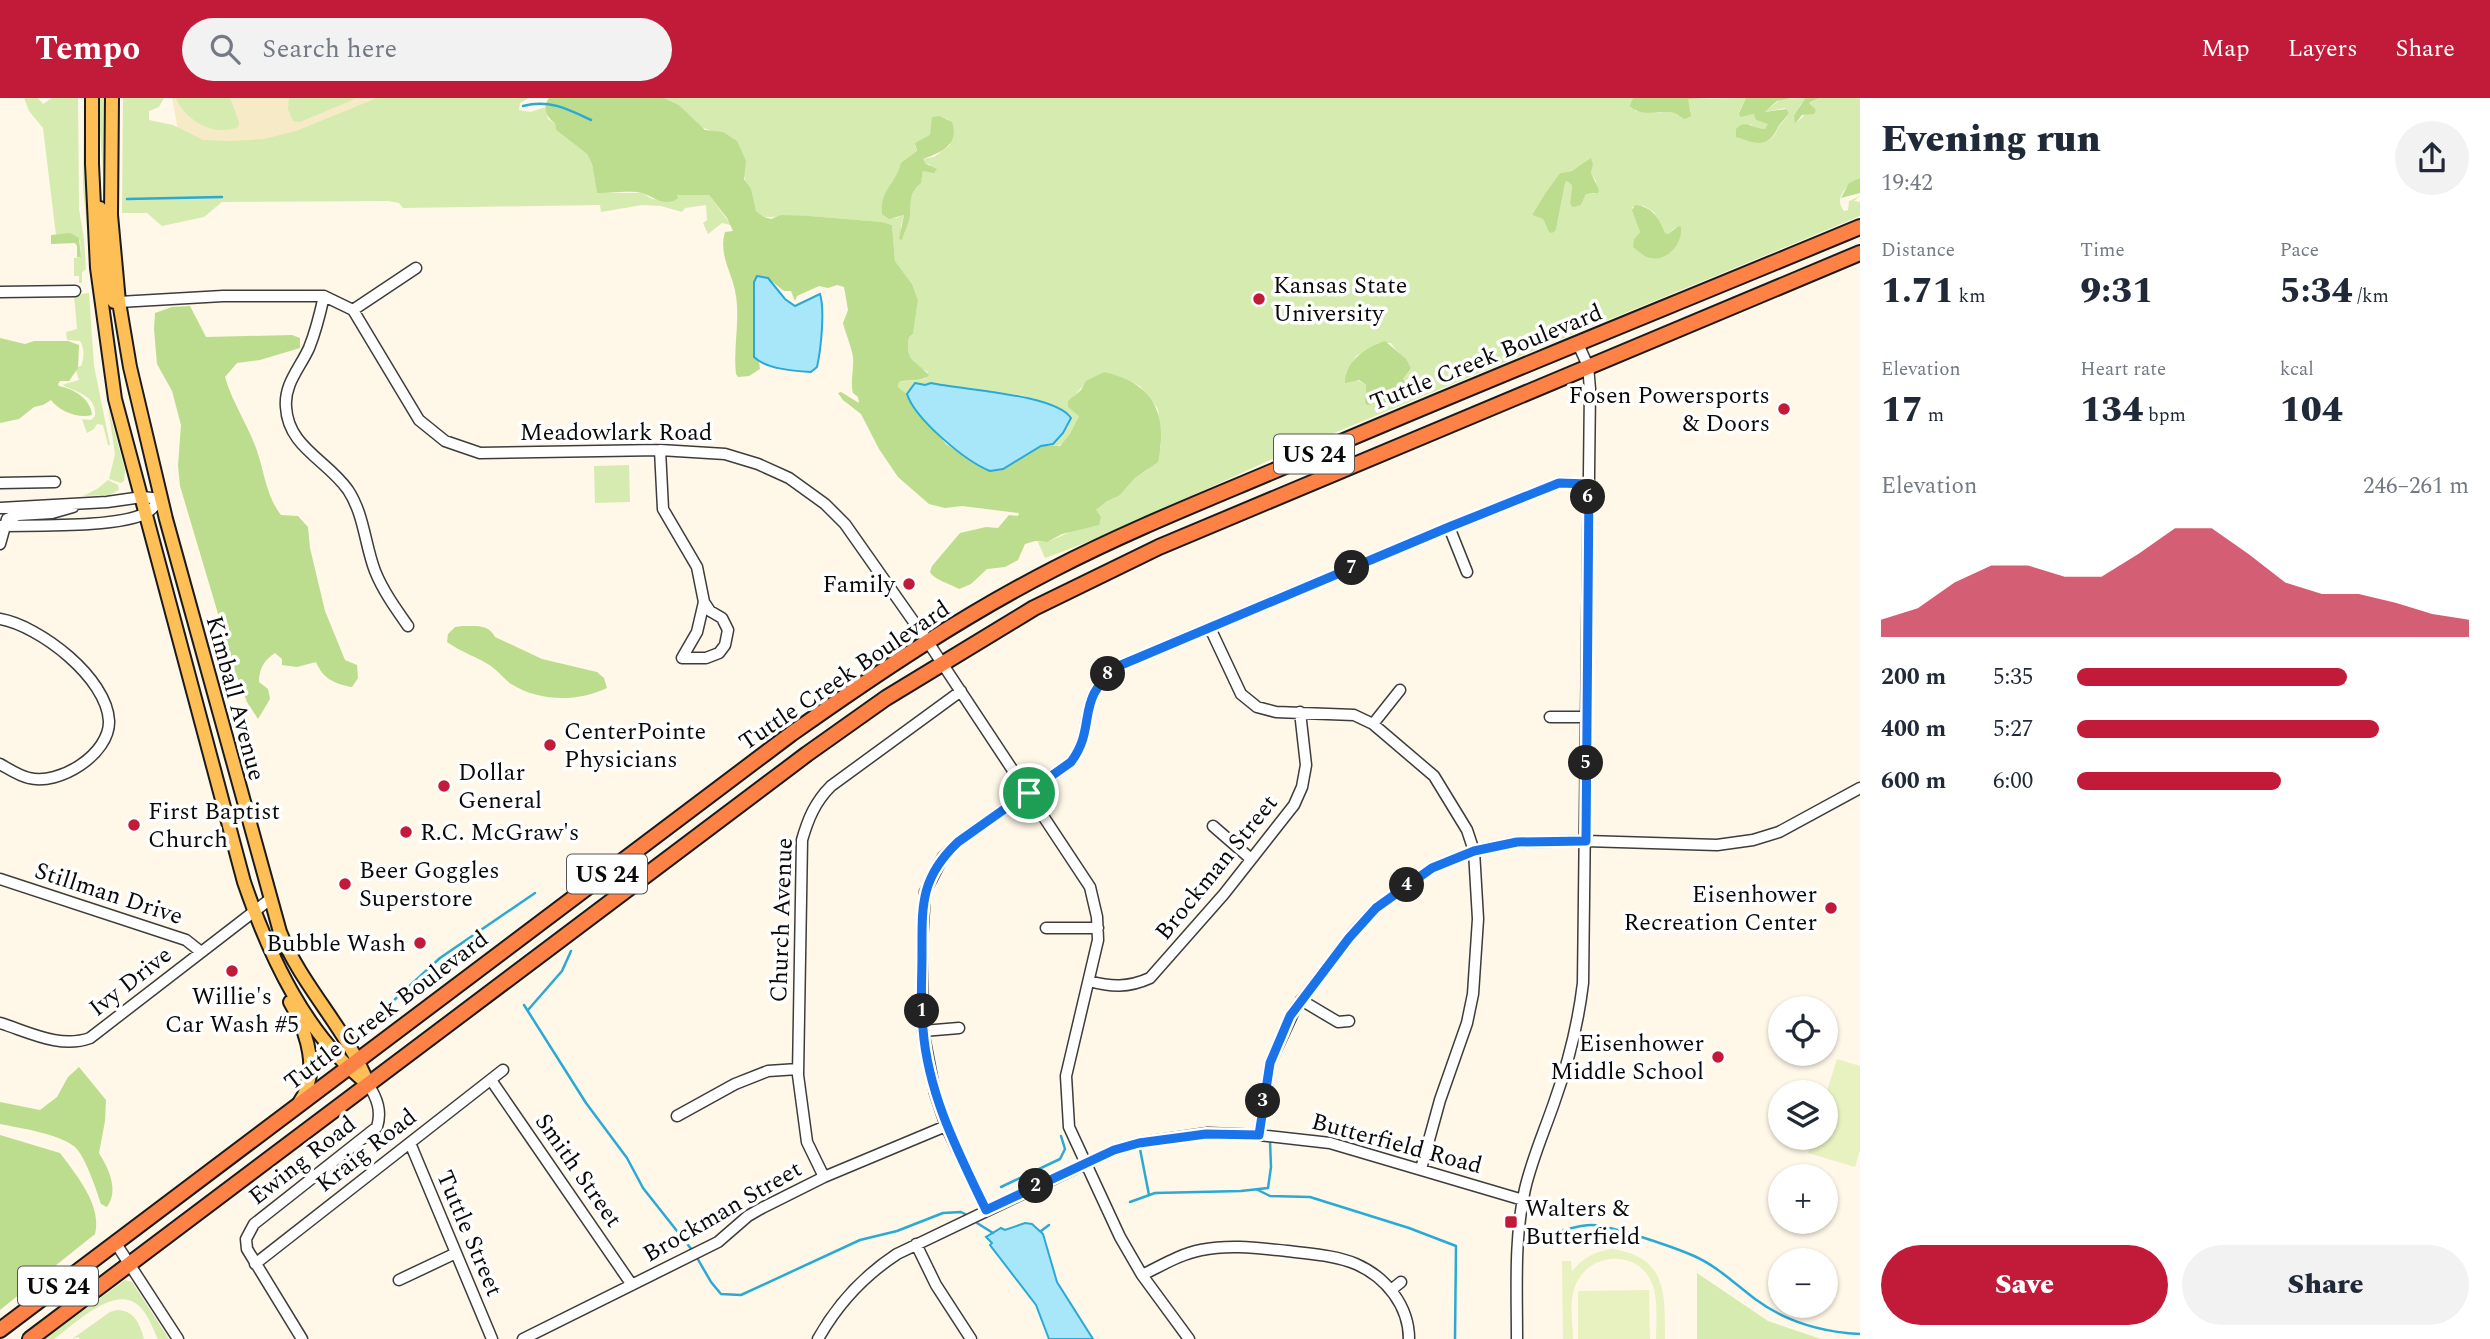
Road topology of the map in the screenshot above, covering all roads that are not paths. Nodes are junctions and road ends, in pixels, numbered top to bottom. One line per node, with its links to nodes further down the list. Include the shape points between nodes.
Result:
1 (92, 98): 3 (main road, Kimball Avenue)
2 (112, 98): 10 (main road, Kimball Avenue, via 111,215)
3 (92, 164): 10 (main road, via 109,294); 18 (main road, Kimball Avenue, via 97,268 110,373)
4 (1860, 227): 12 (highway, Tuttle Creek Boulevard / US 24)
5 (1860, 253): 13 (highway, Tuttle Creek Boulevard / US 24)
6 (416, 268): 11 (street)
7 (75, 291): 8 (street)
8 (0, 292)
9 (324, 296): 10 (street); 11 (street); 29 (street, via 308,349 286,391 286,415 304,448 349,492 374,570)
10 (119, 302): 19 (main road, Kimball Avenue)
11 (352, 310): 14 (street, Meadowlark Road, via 419,420 445,441 480,453)
12 (1578, 344): 13 (street); 31 (highway, Tuttle Creek Boulevard / US 24, via 1143,527 1053,570)
13 (1587, 366): 17 (street); 32 (highway, Tuttle Creek Boulevard / US 24, via 1159,547 1034,608)
14 (660, 450): 27 (street, via 663,509 697,568); 31 (street, Meadowlark Road, via 725,454 758,464 825,504 845,524)
15 (55, 482): 16 (street)
16 (0, 483)
17 (1589, 484): 24 (street, via 1559,483); 37 (street)
18 (142, 497): 19 (street); 20 (street); 22 (main road, Kimball Avenue)
19 (161, 499): 22 (street); 47 (main road, Kimball Avenue)
20 (87, 503): 21 (street); 23 (street, via 52,513 18,515)
21 (0, 508)
22 (146, 513): 23 (street, via 93,523); 48 (main road, Kimball Avenue)
23 (2, 526): 25 (street)
24 (1449, 527): 26 (street); 30 (street)
25 (0, 544)
26 (1467, 572)
27 (704, 602): 27 (street, via 726,625 725,645 706,659 682,657 699,626)
28 (0, 619): 39 (street, via 40,634 76,662 102,698 109,721 103,743 65,776 32,779)
29 (408, 626)
30 (1210, 628): 35 (street, via 1241,694 1257,707); 41 (street, via 1107,675 1092,694 1077,754)
31 (928, 642): 32 (street, Meadowlark Road); 59 (highway, Tuttle Creek Boulevard / US 24, via 792,734)
32 (942, 662): 34 (street, Meadowlark Road); 63 (highway, Tuttle Creek Boulevard / US 24, via 807,754)
33 (1400, 690): 38 (street)
34 (961, 691): 41 (street, Meadowlark Road); 60 (street, Church Avenue, via 831,786 813,810 802,839)
35 (1300, 712): 38 (street, via 1354,715); 45 (street, Brockman Street, via 1306,765 1302,787 1294,805)
36 (1550, 717): 37 (street)
37 (1586, 717): 43 (street)
38 (1373, 724): 44 (street, via 1434,776 1460,816)
39 (0, 764)
40 (1860, 788): 43 (street, via 1779,832 1753,840 1717,845)
41 (1029, 793): 50 (street, Meadowlark Road, via 1090,887); 58 (street, via 958,842 932,876 922,909)
42 (1213, 826): 45 (street)
43 (1586, 841): 44 (street, via 1517,842); 72 (street, via 1579,1011)
44 (1474, 851): 54 (street, via 1432,868 1376,908); 70 (street, via 1478,919 1473,994)
45 (1251, 859): 53 (street, Brockman Street, via 1150,978 1120,987)
46 (0, 879): 51 (street, Stillman Drive, via 186,940)
47 (269, 901): 48 (street, Ivy Drive); 59 (main road, Kimball Avenue, via 285,946)
48 (255, 913): 51 (street, Ivy Drive); 52 (main road, Kimball Avenue)
49 (1046, 928): 50 (street)
50 (1098, 928): 53 (street, Meadowlark Road)
51 (201, 952): 56 (street, Ivy Drive, via 82,1041 60,1042)
52 (282, 975): 59 (main road, Kimball Avenue, via 319,1032); 64 (main road, via 286,995 304,1030 310,1064 310,1080)
53 (1089, 981): 69 (street, Meadowlark Road, via 1066,1076 1069,1127)
54 (1301, 1000): 55 (street, via 1338,1022); 67 (street, via 1270,1063)
55 (1349, 1021)
56 (0, 1023)
57 (959, 1028): 58 (street)
58 (923, 1031): 66 (street)
59 (353, 1063): 63 (main road, Kimball Avenue); 64 (highway, Tuttle Creek Boulevard / US 24)
60 (798, 1069): 65 (street, via 768,1071); 71 (street, Church Avenue, via 807,1142)
61 (503, 1070): 62 (street, Kraig Road)
62 (491, 1080): 68 (street, Kraig Road); 82 (street, Smith Street)
63 (368, 1084): 77 (highway, Tuttle Creek Boulevard / US 24); 78 (street, Ewing Road, via 377,1099 377,1127 254,1224 246,1239)
64 (298, 1105): 74 (highway, Tuttle Creek Boulevard / US 24)
65 (677, 1116)
66 (946, 1126): 71 (street, Brockman Street); 73 (street)
67 (1259, 1135): 69 (street, Butterfield Road, via 1208,1133 1149,1142); 70 (street, Butterfield Road, via 1330,1143)
68 (410, 1143): 76 (street, Tuttle Street); 78 (street, Kraig Road)
69 (1085, 1163): 73 (street, Butterfield Road); 79 (street, Meadowlark Road)
70 (1421, 1169): 72 (street, Butterfield Road)
71 (824, 1177): 82 (street, Brockman Street, via 748,1216 705,1250)
72 (1523, 1200): 94 (street, via 1517,1257)
73 (986, 1210): 75 (street, Butterfield Road)
74 (116, 1242): 77 (street); 84 (highway, Tuttle Creek Boulevard / US 24)
75 (916, 1244): 90 (street, Butterfield Road, via 868,1275); 91 (street)
76 (456, 1252): 80 (street); 88 (street, Tuttle Street)
77 (130, 1264): 85 (highway, Tuttle Creek Boulevard / US 24); 86 (street)
78 (255, 1264): 87 (street, Ewing Road)
79 (1142, 1275): 83 (street, via 1200,1250 1248,1247 1344,1260 1370,1272); 92 (street, Meadowlark Road)
80 (399, 1280)
81 (1401, 1282): 83 (street)
82 (632, 1285): 89 (street, Brockman Street)
83 (1391, 1290): 93 (street, via 1403,1309)
84 (0, 1330)
85 (30, 1339)
86 (178, 1339)
87 (302, 1339)
88 (492, 1339)
89 (523, 1339)
90 (818, 1339)
91 (971, 1339)
92 (1189, 1339)
93 (1409, 1339)
94 (1517, 1339)

